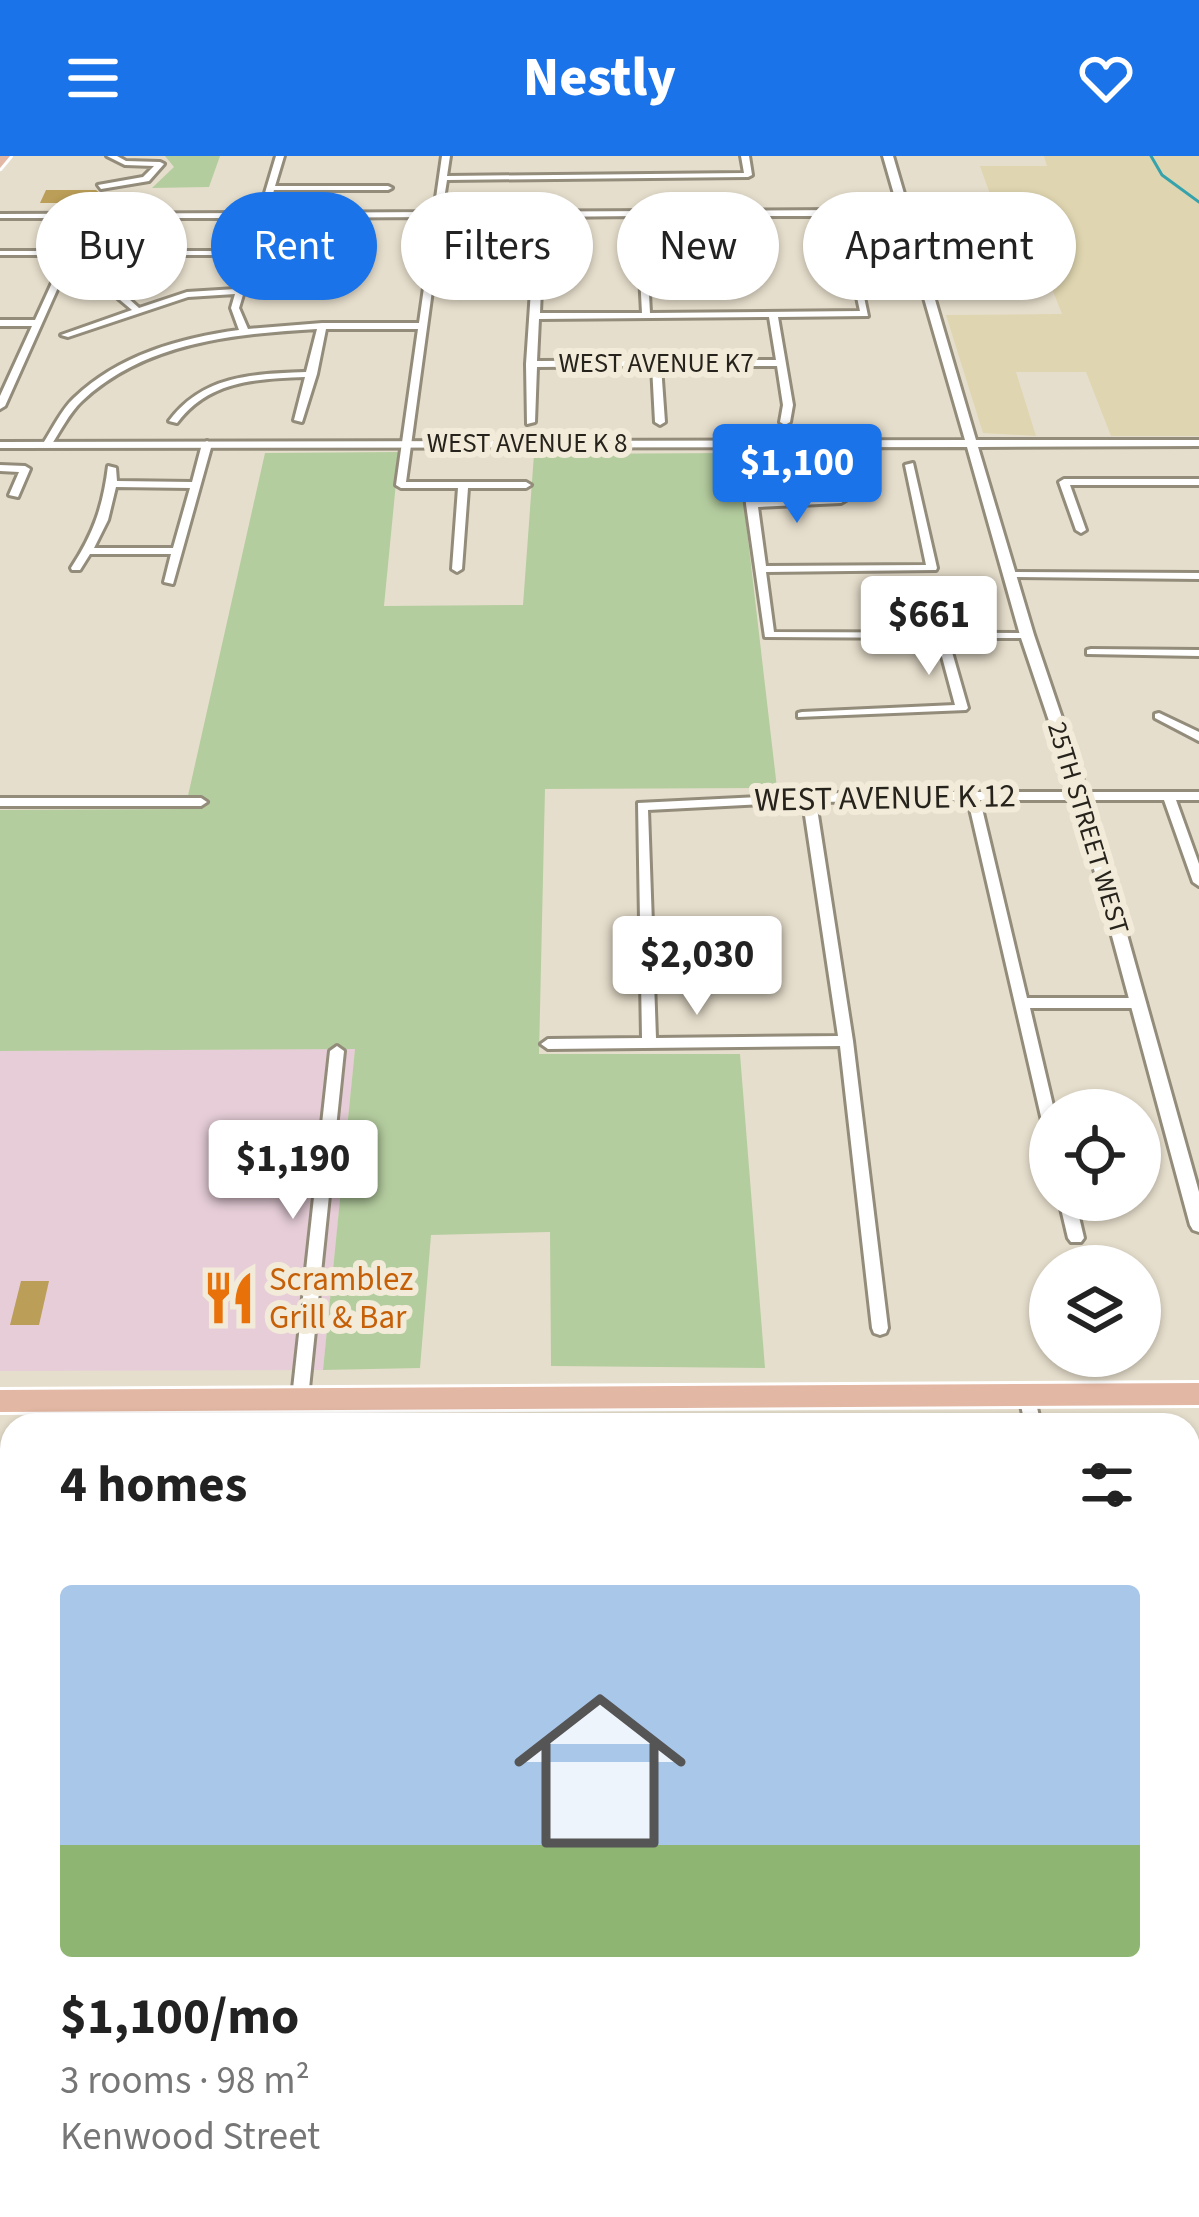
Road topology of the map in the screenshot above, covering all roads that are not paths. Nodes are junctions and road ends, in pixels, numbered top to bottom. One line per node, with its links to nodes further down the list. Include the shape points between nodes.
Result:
1 (111, 156): 7 (street, via 160,164 146,179)
2 (280, 156): 8 (street)
3 (446, 156): 6 (street)
4 (745, 156): 6 (street, via 748,175)
5 (888, 156): 12 (street, 25TH STREET WEST)
6 (442, 178): 11 (street)
7 (100, 187)
8 (270, 188): 9 (street); 10 (street)
9 (388, 188)
10 (269, 192)
11 (440, 192)
12 (896, 192)
13 (0, 216): 14 (street)
14 (36, 216)
15 (0, 253): 16 (street)
16 (36, 253)
17 (211, 293): 26 (street)
18 (48, 300): 31 (street)
19 (125, 300): 26 (street)
20 (237, 300): 34 (street)
21 (427, 300): 33 (street)
22 (537, 300): 29 (street)
23 (645, 300): 27 (street)
24 (862, 300): 28 (street, via 865,314)
25 (927, 300): 50 (street, 25TH STREET WEST)
26 (136, 309): 35 (street)
27 (646, 315): 28 (street); 29 (street)
28 (773, 315): 37 (street)
29 (536, 316): 38 (street)
30 (0, 323): 31 (street)
31 (38, 323): 40 (street)
32 (322, 326): 33 (street); 34 (street); 39 (street)
33 (424, 326): 46 (street)
34 (244, 331): 52 (street, via 181,345 107,376 74,400)
35 (64, 335)
36 (656, 363): 37 (street, WEST AVENUE K7); 38 (street, WEST AVENUE K7); 44 (street)
37 (781, 363): 45 (street)
38 (532, 364): 43 (street)
39 (312, 374): 41 (street); 42 (street, via 213,389)
40 (0, 406)
41 (299, 420)
42 (174, 421)
43 (530, 422)
44 (660, 422)
45 (785, 422)
46 (409, 442): 48 (street, WEST AVENUE K 8); 49 (street, WEST AVENUE K 8); 60 (street, via 401,485)
47 (1199, 443): 50 (street, WEST AVENUE K 8)
48 (206, 444): 52 (street, WEST AVENUE K 8); 58 (street)
49 (745, 444): 50 (street, WEST AVENUE K 8); 63 (street)
50 (971, 444): 70 (street, 25TH STREET WEST)
51 (0, 445): 52 (street, WEST AVENUE K 8)
52 (47, 445)
53 (910, 465): 69 (street, via 932,568)
54 (0, 468): 61 (street, via 25,469)
55 (111, 468): 57 (street)
56 (1199, 482): 64 (street, via 1064,482)
57 (113, 484): 58 (street); 65 (street)
58 (194, 485): 66 (street)
59 (526, 485): 60 (street)
60 (463, 486): 68 (street)
61 (14, 495)
62 (841, 500): 63 (street)
63 (751, 504): 69 (street)
64 (1081, 530)
65 (88, 551): 66 (street); 67 (street)
66 (175, 551): 72 (street)
67 (76, 568)
68 (457, 569)
69 (760, 569): 73 (street, via 769,635)
70 (1012, 575): 71 (street); 74 (street, 25TH STREET WEST)
71 (1199, 576)
72 (169, 582)
73 (942, 635): 74 (street); 77 (street, via 962,708)
74 (1028, 635): 81 (street, 25TH STREET WEST)
75 (1090, 652): 76 (street)
76 (1199, 653)
77 (802, 715)
78 (1159, 716): 79 (street)
79 (1199, 736)
80 (974, 794): 81 (street, WEST AVENUE K 12); 84 (street, WEST AVENUE K 12); 88 (street)
81 (1081, 795): 83 (street, WEST AVENUE K 12); 89 (street, 25TH STREET WEST)
82 (1199, 796): 83 (street, WEST AVENUE K 12)
83 (1168, 797): 87 (street)
84 (809, 799): 90 (street); 91 (street, WEST AVENUE K 12, via 642,806)
85 (0, 802): 86 (street)
86 (201, 802)
87 (1199, 882)
88 (1022, 1003): 89 (street); 94 (street)
89 (1139, 1003): 96 (street, 25TH STREET WEST)
90 (846, 1041): 91 (street); 98 (street)
91 (649, 1043): 92 (street)
92 (548, 1044)
93 (337, 1051): 101 (street)
94 (1042, 1089)
95 (1072, 1221): 97 (street)
96 (1199, 1225)
97 (1076, 1238)
98 (880, 1328)
99 (1199, 1394): 100 (main road)
100 (1027, 1395): 101 (main road); 103 (street)
101 (301, 1398): 102 (main road)
102 (0, 1401)
103 (1031, 1413)

